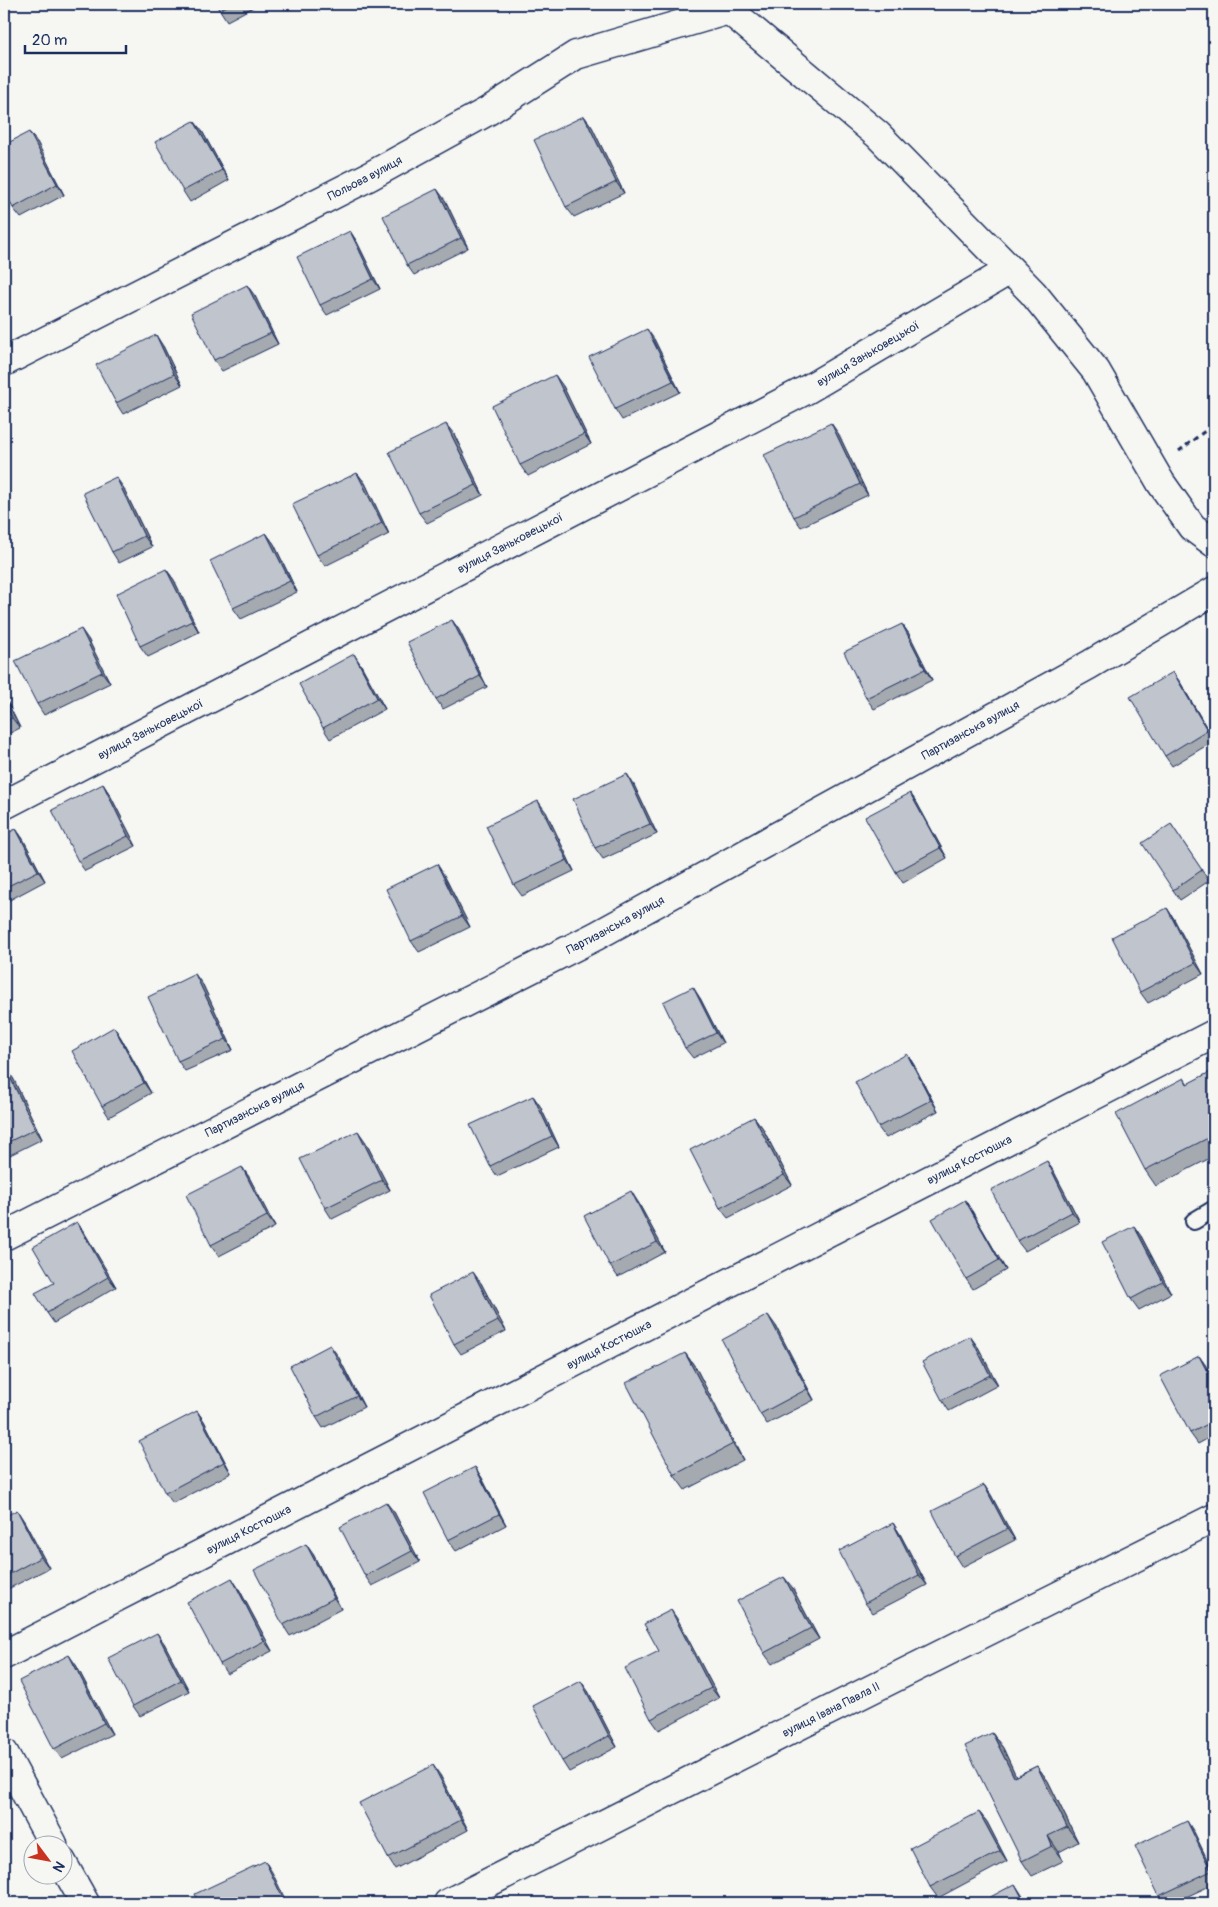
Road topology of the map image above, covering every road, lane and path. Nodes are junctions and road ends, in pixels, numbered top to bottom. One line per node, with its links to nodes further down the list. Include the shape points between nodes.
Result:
1 (727, 7): 2 (street, via 878,135); 3 (street, Польова вулиця, via 576,55 488,111 370,176)
2 (1010, 270): 5 (street, via 1033,293 1096,371); 8 (street, вулиця Заньковецької, via 808,389)
3 (4, 362)
4 (1214, 424): 5 (path)
5 (1153, 471): 6 (street, via 1192,527)
6 (1214, 543)
7 (1214, 591): 12 (street, Партизанська вулиця, via 1089,665 596,936)
8 (4, 805)
9 (1214, 1034): 14 (street, вулиця Костюшка)
10 (1214, 1210): 11 (lane)
11 (1194, 1221)
12 (4, 1236)
13 (1214, 1518): 19 (street, вулиця Івана Павла II)
14 (4, 1655)
15 (4, 1753): 16 (street)
16 (48, 1834)
17 (72, 1880): 18 (street)
18 (85, 1903)
19 (448, 1903)

